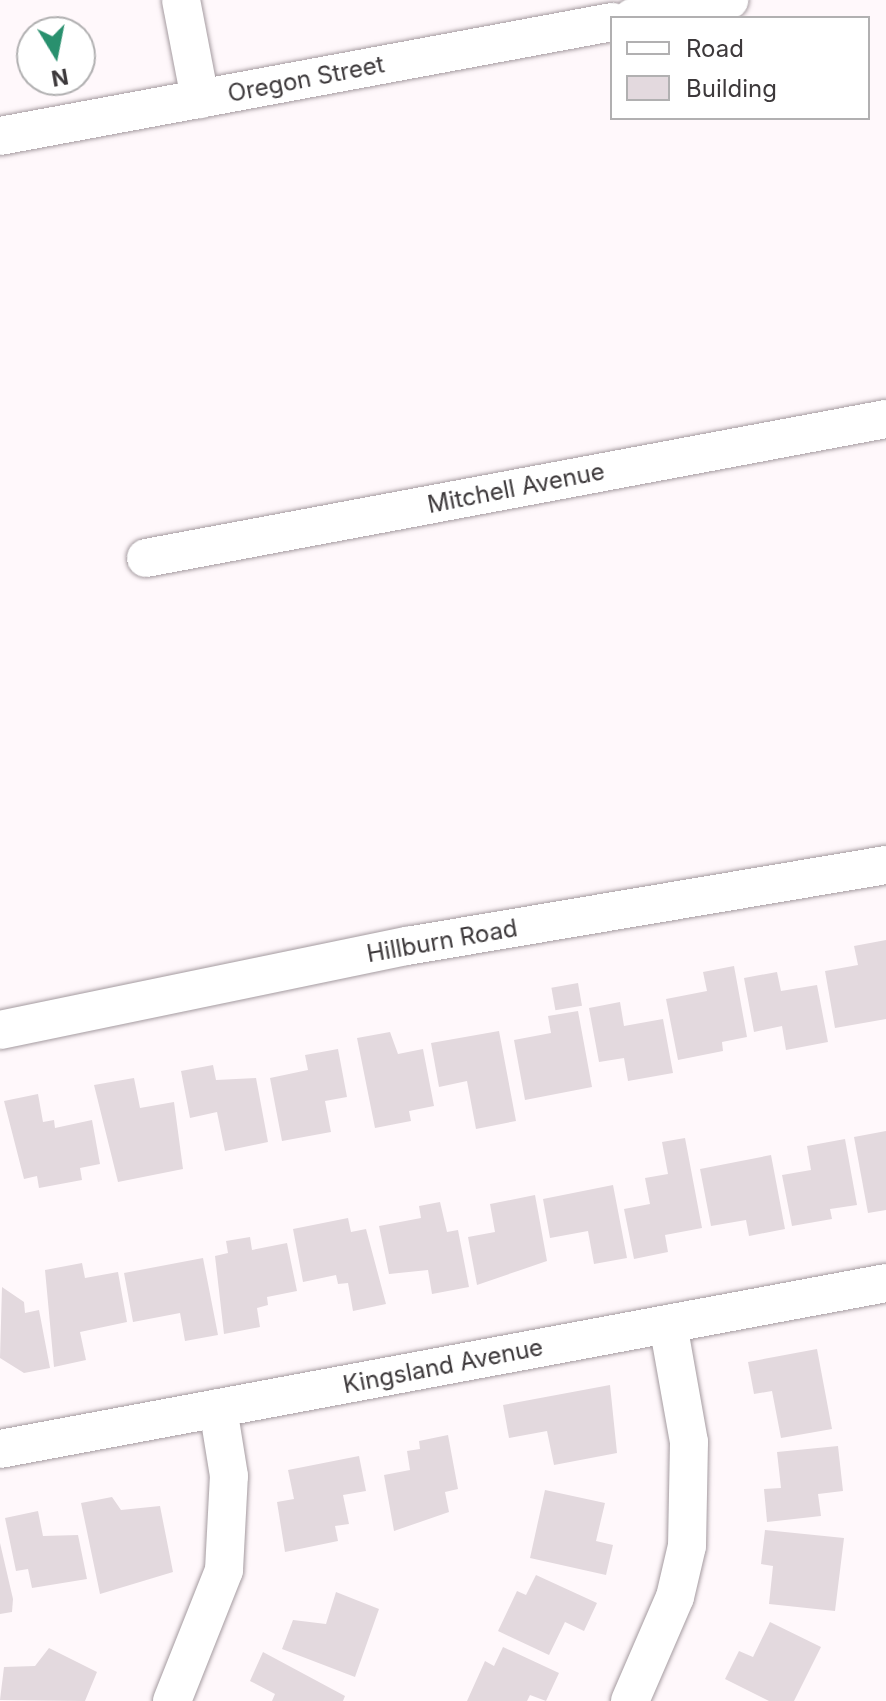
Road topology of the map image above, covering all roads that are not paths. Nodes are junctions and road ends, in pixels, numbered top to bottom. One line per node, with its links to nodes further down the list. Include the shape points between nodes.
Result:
1 (181, 0): 5 (street)
2 (729, 0): 3 (street)
3 (642, 16)
4 (610, 22): 5 (street, Oregon Street)
5 (200, 99): 6 (street, Oregon Street)
6 (0, 136)
7 (886, 419): 8 (street, Mitchell Avenue)
8 (146, 558)
9 (886, 865): 10 (street, Hillburn Road, via 407,946)
10 (0, 1030)
11 (886, 1283): 12 (street, Kingsland Avenue)
12 (668, 1324): 13 (street, Kingsland Avenue); 16 (street, via 689,1442 687,1546 675,1597)
13 (218, 1408): 14 (street, Kingsland Avenue); 15 (street, via 229,1476 224,1570)
14 (0, 1449)
15 (172, 1701)
16 (630, 1701)

